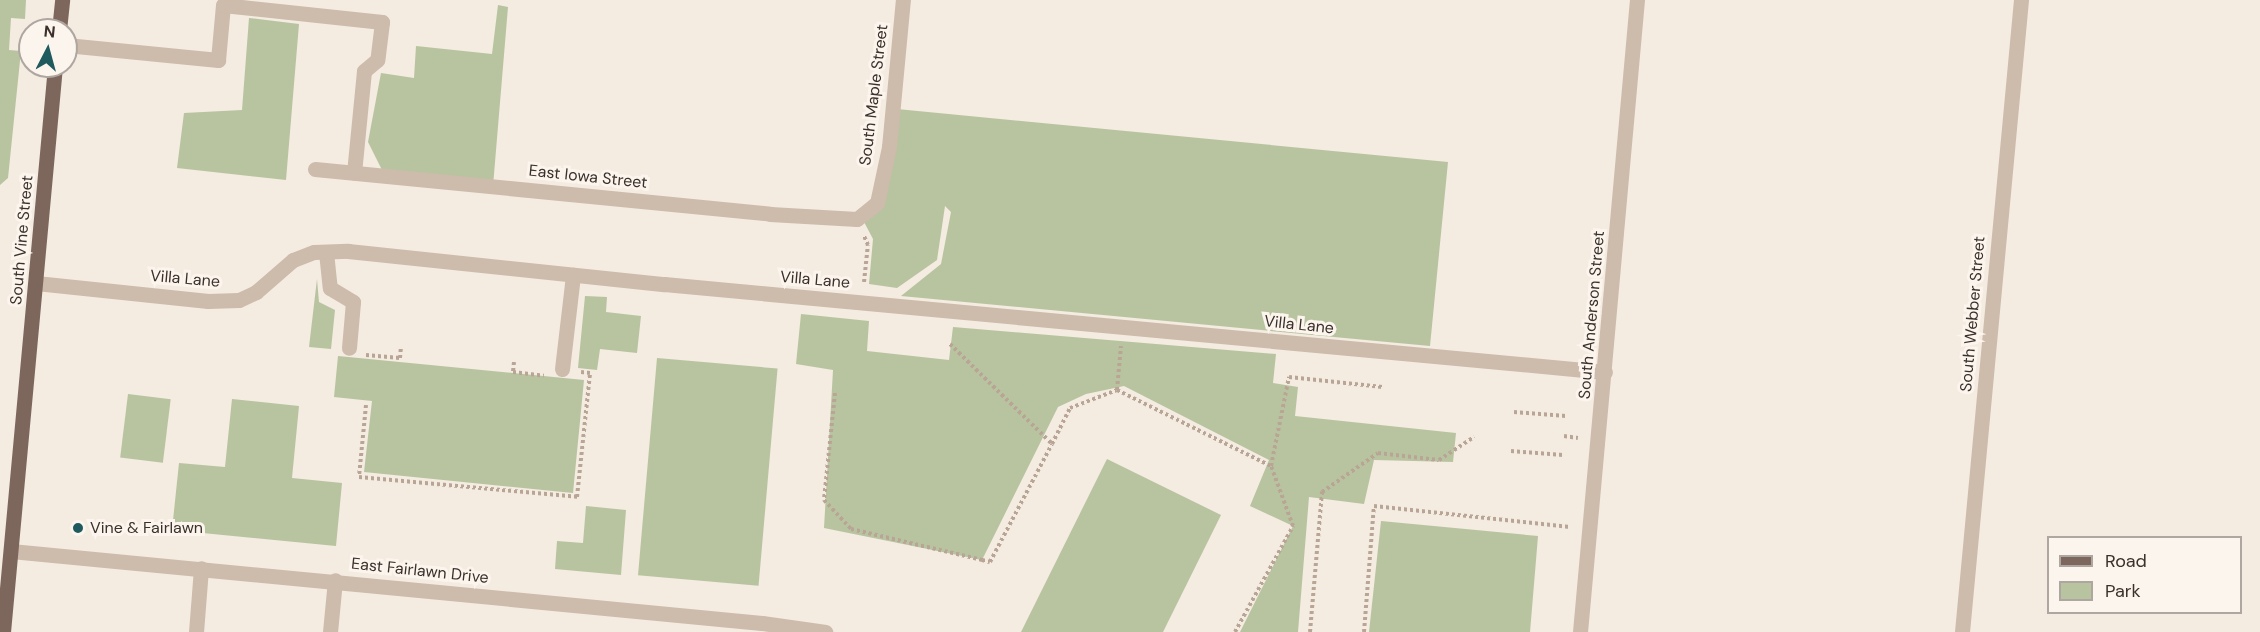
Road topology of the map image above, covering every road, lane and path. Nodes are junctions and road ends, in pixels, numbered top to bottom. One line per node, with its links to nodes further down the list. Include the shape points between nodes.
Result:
1 (62, 0): 5 (main road)
2 (903, 0): 10 (street, South Maple Street, via 889,147 877,203)
3 (1637, 0): 21 (street, South Anderson Street)
4 (2020, 0): 45 (street, South Webber Street)
5 (60, 18)
6 (78, 46): 9 (street, via 218,60 223,5 382,21 377,60 364,71)
7 (55, 78): 13 (main road, South Vine Street)
8 (315, 169): 9 (street, East Iowa Street)
9 (354, 173): 10 (street, East Iowa Street)
10 (857, 219): 14 (path, via 868,245)
11 (326, 252): 12 (street, Villa Lane); 13 (street, Villa Lane, via 293,260 256,292 239,300 208,301); 18 (street, via 330,288 353,302)
12 (573, 274): 14 (street, Villa Lane); 20 (street)
13 (36, 283): 34 (main road, South Vine Street)
14 (862, 302): 15 (street, Villa Lane)
15 (1122, 327): 21 (street, Villa Lane); 23 (path)
16 (950, 344): 29 (path)
17 (401, 347): 18 (path, via 400,358 363,355)
18 (350, 348)
19 (514, 362): 20 (path, via 513,372 544,376)
20 (562, 369): 25 (path, via 590,373 578,497 359,477)
21 (1605, 372): 44 (street, South Anderson Street)
22 (1382, 387): 32 (path, via 1289,377)
23 (1117, 390): 29 (path, via 1070,408); 32 (path)
24 (835, 393): 29 (path, via 824,500 851,529 990,562)
25 (366, 405)
26 (1514, 412): 27 (path)
27 (1566, 416)
28 (1474, 437): 42 (path, via 1439,460 1378,453 1322,492)
29 (1052, 444)
30 (1511, 451): 31 (path)
31 (1563, 455)
32 (1271, 466): 41 (path, via 1293,526)
33 (1556, 525): 43 (path, via 1374,506)
34 (11, 551): 35 (street, East Fairlawn Drive); 37 (main road, South Vine Street)
35 (201, 568): 36 (street, East Fairlawn Drive); 38 (street)
36 (335, 580): 39 (street); 40 (street, East Fairlawn Drive, via 762,622)
37 (3, 632)
38 (196, 632)
39 (330, 632)
40 (825, 632)
41 (1234, 632)
42 (1310, 632)
43 (1364, 632)
44 (1580, 632)
45 (1962, 632)

